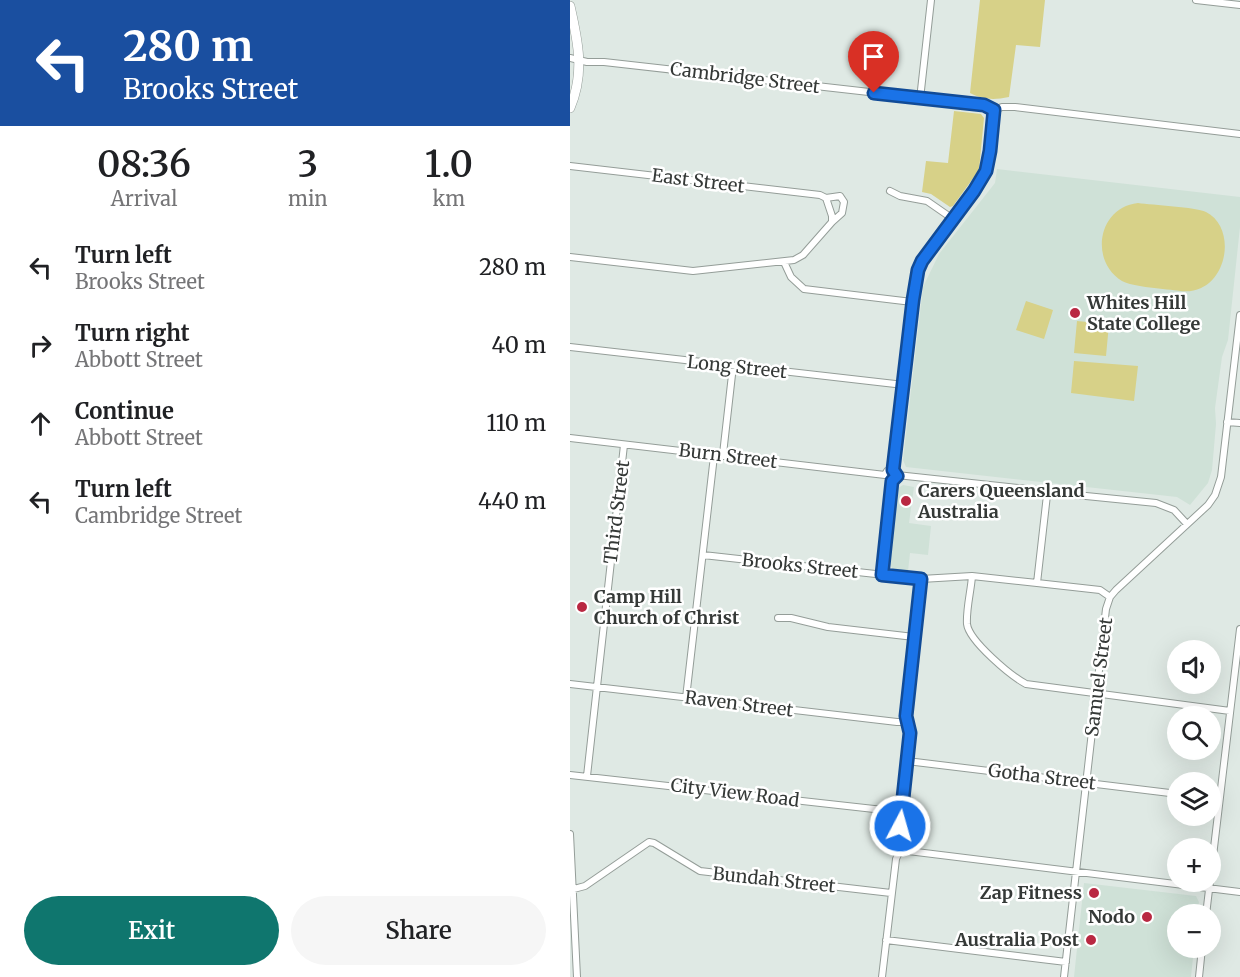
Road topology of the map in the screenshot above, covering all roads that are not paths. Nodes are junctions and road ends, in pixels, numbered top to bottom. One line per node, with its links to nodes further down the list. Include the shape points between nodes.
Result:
1 (931, 0): 7 (street)
2 (1196, 0): 3 (street)
3 (1202, 0): 4 (street)
4 (1240, 5)
5 (570, 6): 6 (highway)
6 (575, 59): 7 (street, Cambridge Street); 8 (highway, via 578,86)
7 (920, 99): 9 (street, Cambridge Street, via 984,105)
8 (570, 108)
9 (994, 110): 10 (street, Cambridge Street, via 1015,107); 14 (street, via 986,171)
10 (1240, 135)
11 (570, 166): 13 (street, East Street)
12 (890, 191): 14 (street, via 927,201)
13 (826, 198): 15 (street); 15 (street, via 840,196 844,202 842,213)
14 (953, 219): 18 (street, via 922,261)
15 (832, 222): 17 (street, via 803,255)
16 (570, 257): 17 (street, via 693,271)
17 (784, 261): 18 (street, via 791,277 804,290)
18 (912, 302): 22 (street)
19 (1240, 315): 23 (street, Samuel Street)
20 (570, 347): 21 (street, Long Street)
21 (733, 366): 22 (street, Long Street); 27 (street)
22 (904, 385): 29 (street)
23 (1227, 422): 24 (street); 31 (street, Samuel Street, via 1218,488 1208,505)
24 (1240, 423)
25 (570, 438): 26 (street, Burn Street)
26 (624, 445): 28 (street, Burn Street); 42 (street, Third Street)
27 (723, 454): 28 (street, Burn Street); 29 (street, Burn Street, via 885,475 887,480)
28 (714, 456): 32 (street)
29 (894, 476): 30 (street, via 1037,490); 33 (street)
30 (1047, 495): 31 (street, via 1156,503 1174,510); 36 (street)
31 (1187, 524): 37 (street, Samuel Street)
32 (703, 555): 33 (street, Brooks Street); 44 (street)
33 (882, 575): 35 (street, Brooks Street)
34 (972, 576): 35 (street, Brooks Street); 36 (street, Brooks Street); 43 (street, via 967,624 971,636 1026,684)
35 (921, 579): 40 (street)
36 (1037, 583): 37 (street, Brooks Street, via 1100,590)
37 (1110, 597): 43 (street, Samuel Street)
38 (778, 618): 40 (street)
39 (1240, 629): 45 (street)
40 (914, 637): 46 (street)
41 (570, 684): 42 (street, Raven Street)
42 (597, 687): 44 (street, Raven Street); 49 (street, Third Street)
43 (1097, 693): 45 (street); 50 (street, Samuel Street)
44 (686, 698): 46 (street, Raven Street)
45 (1230, 711): 54 (street)
46 (907, 722): 47 (street)
47 (907, 760): 50 (street, Gotha Street); 52 (street)
48 (570, 775): 49 (street, City View Road)
49 (587, 776): 52 (street, City View Road)
50 (1086, 783): 51 (street, Gotha Street); 56 (street, Samuel Street)
51 (1167, 794)
52 (901, 812): 55 (street)
53 (570, 834): 58 (street)
54 (1214, 838)
55 (900, 850): 56 (street); 61 (street)
56 (1076, 873): 57 (street); 64 (street, Samuel Street)
57 (1167, 884)
58 (572, 890): 61 (street, Bundah Street, via 585,886 649,842 700,871); 65 (street)
59 (1221, 890): 60 (street)
60 (1240, 892)
61 (891, 893): 62 (street)
62 (886, 940): 64 (street); 66 (street)
63 (1201, 958): 68 (street)
64 (1066, 962): 67 (street, Samuel Street)
65 (577, 977)
66 (882, 977)
67 (1064, 977)
68 (1199, 977)

